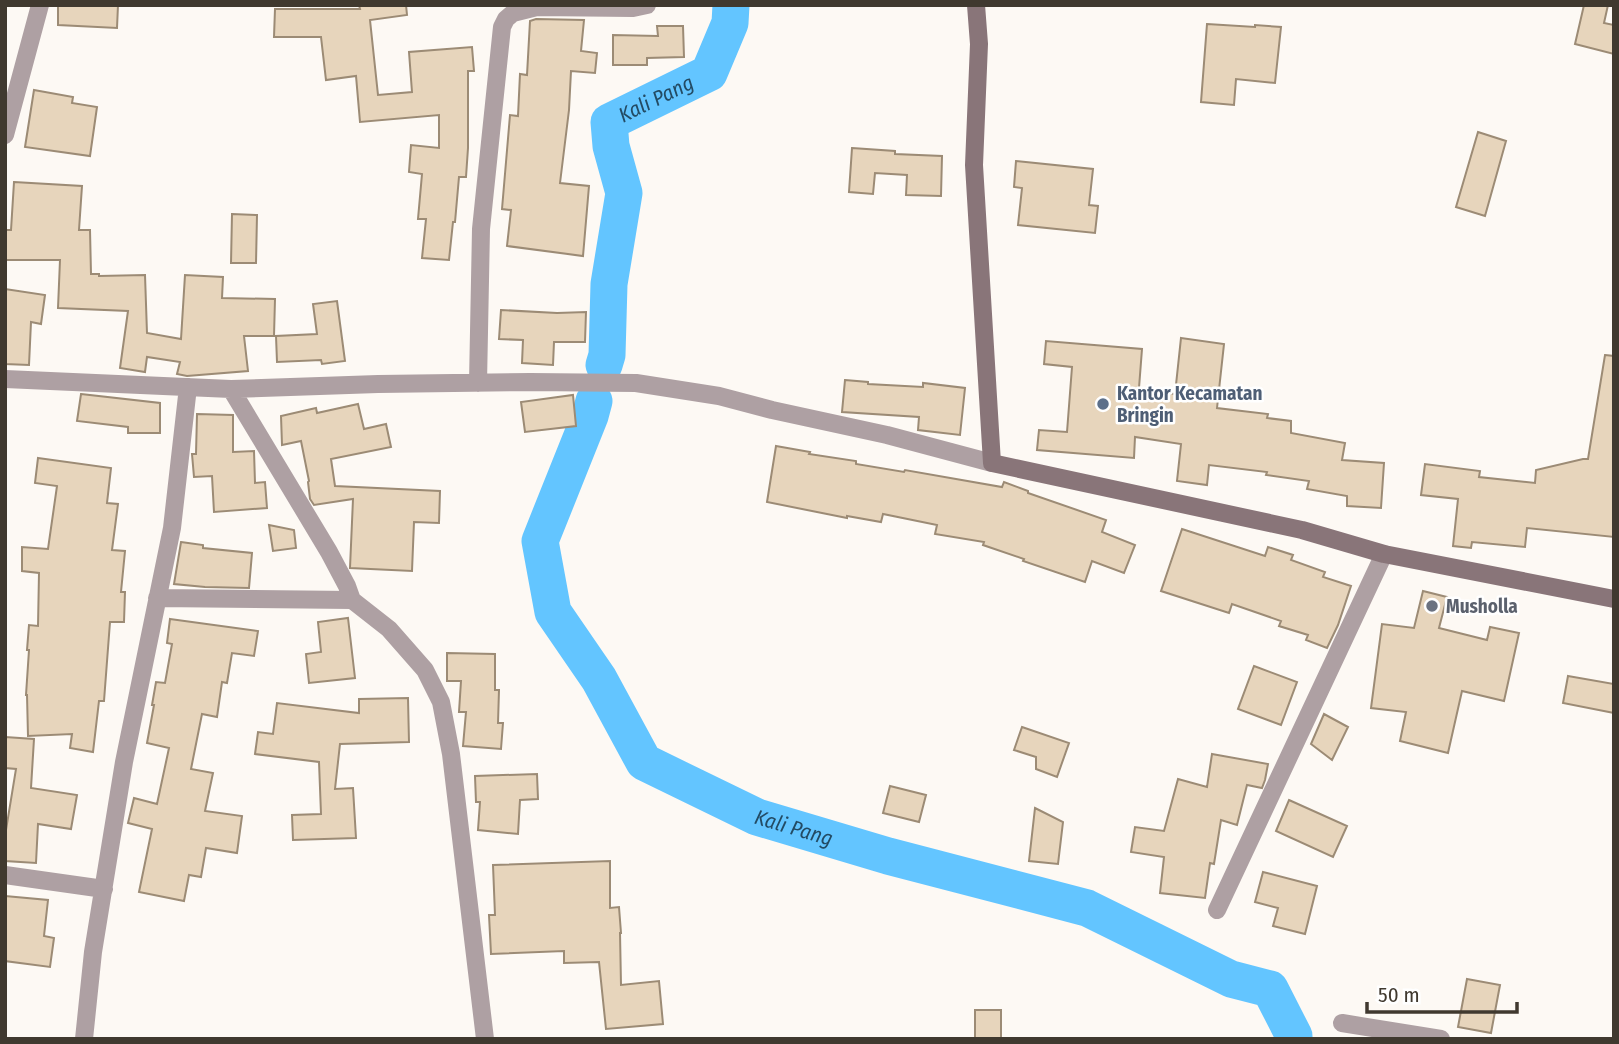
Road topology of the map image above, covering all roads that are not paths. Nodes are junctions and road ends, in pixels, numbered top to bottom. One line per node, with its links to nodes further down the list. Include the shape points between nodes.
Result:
1 (40, 5): 4 (street)
2 (647, 5): 6 (street, via 537,7 513,13 502,27 481,229)
3 (976, 5): 9 (street, via 974,165)
4 (5, 135)
5 (5, 379): 7 (street)
6 (478, 383): 8 (street); 9 (street, via 636,383 719,396)
7 (188, 387): 8 (street); 11 (street, via 172,528)
8 (231, 389): 13 (street, via 329,552)
9 (992, 463): 10 (street, via 1302,530)
10 (1384, 554): 12 (street); 16 (street)
11 (157, 598): 13 (street); 15 (street)
12 (1614, 599)
13 (352, 600): 19 (street, via 389,629 425,670 441,702 452,754)
14 (5, 875): 15 (street)
15 (104, 889): 18 (street)
16 (1217, 910)
17 (1342, 1023): 20 (street)
18 (84, 1039)
19 (485, 1039)
20 (1441, 1039)

